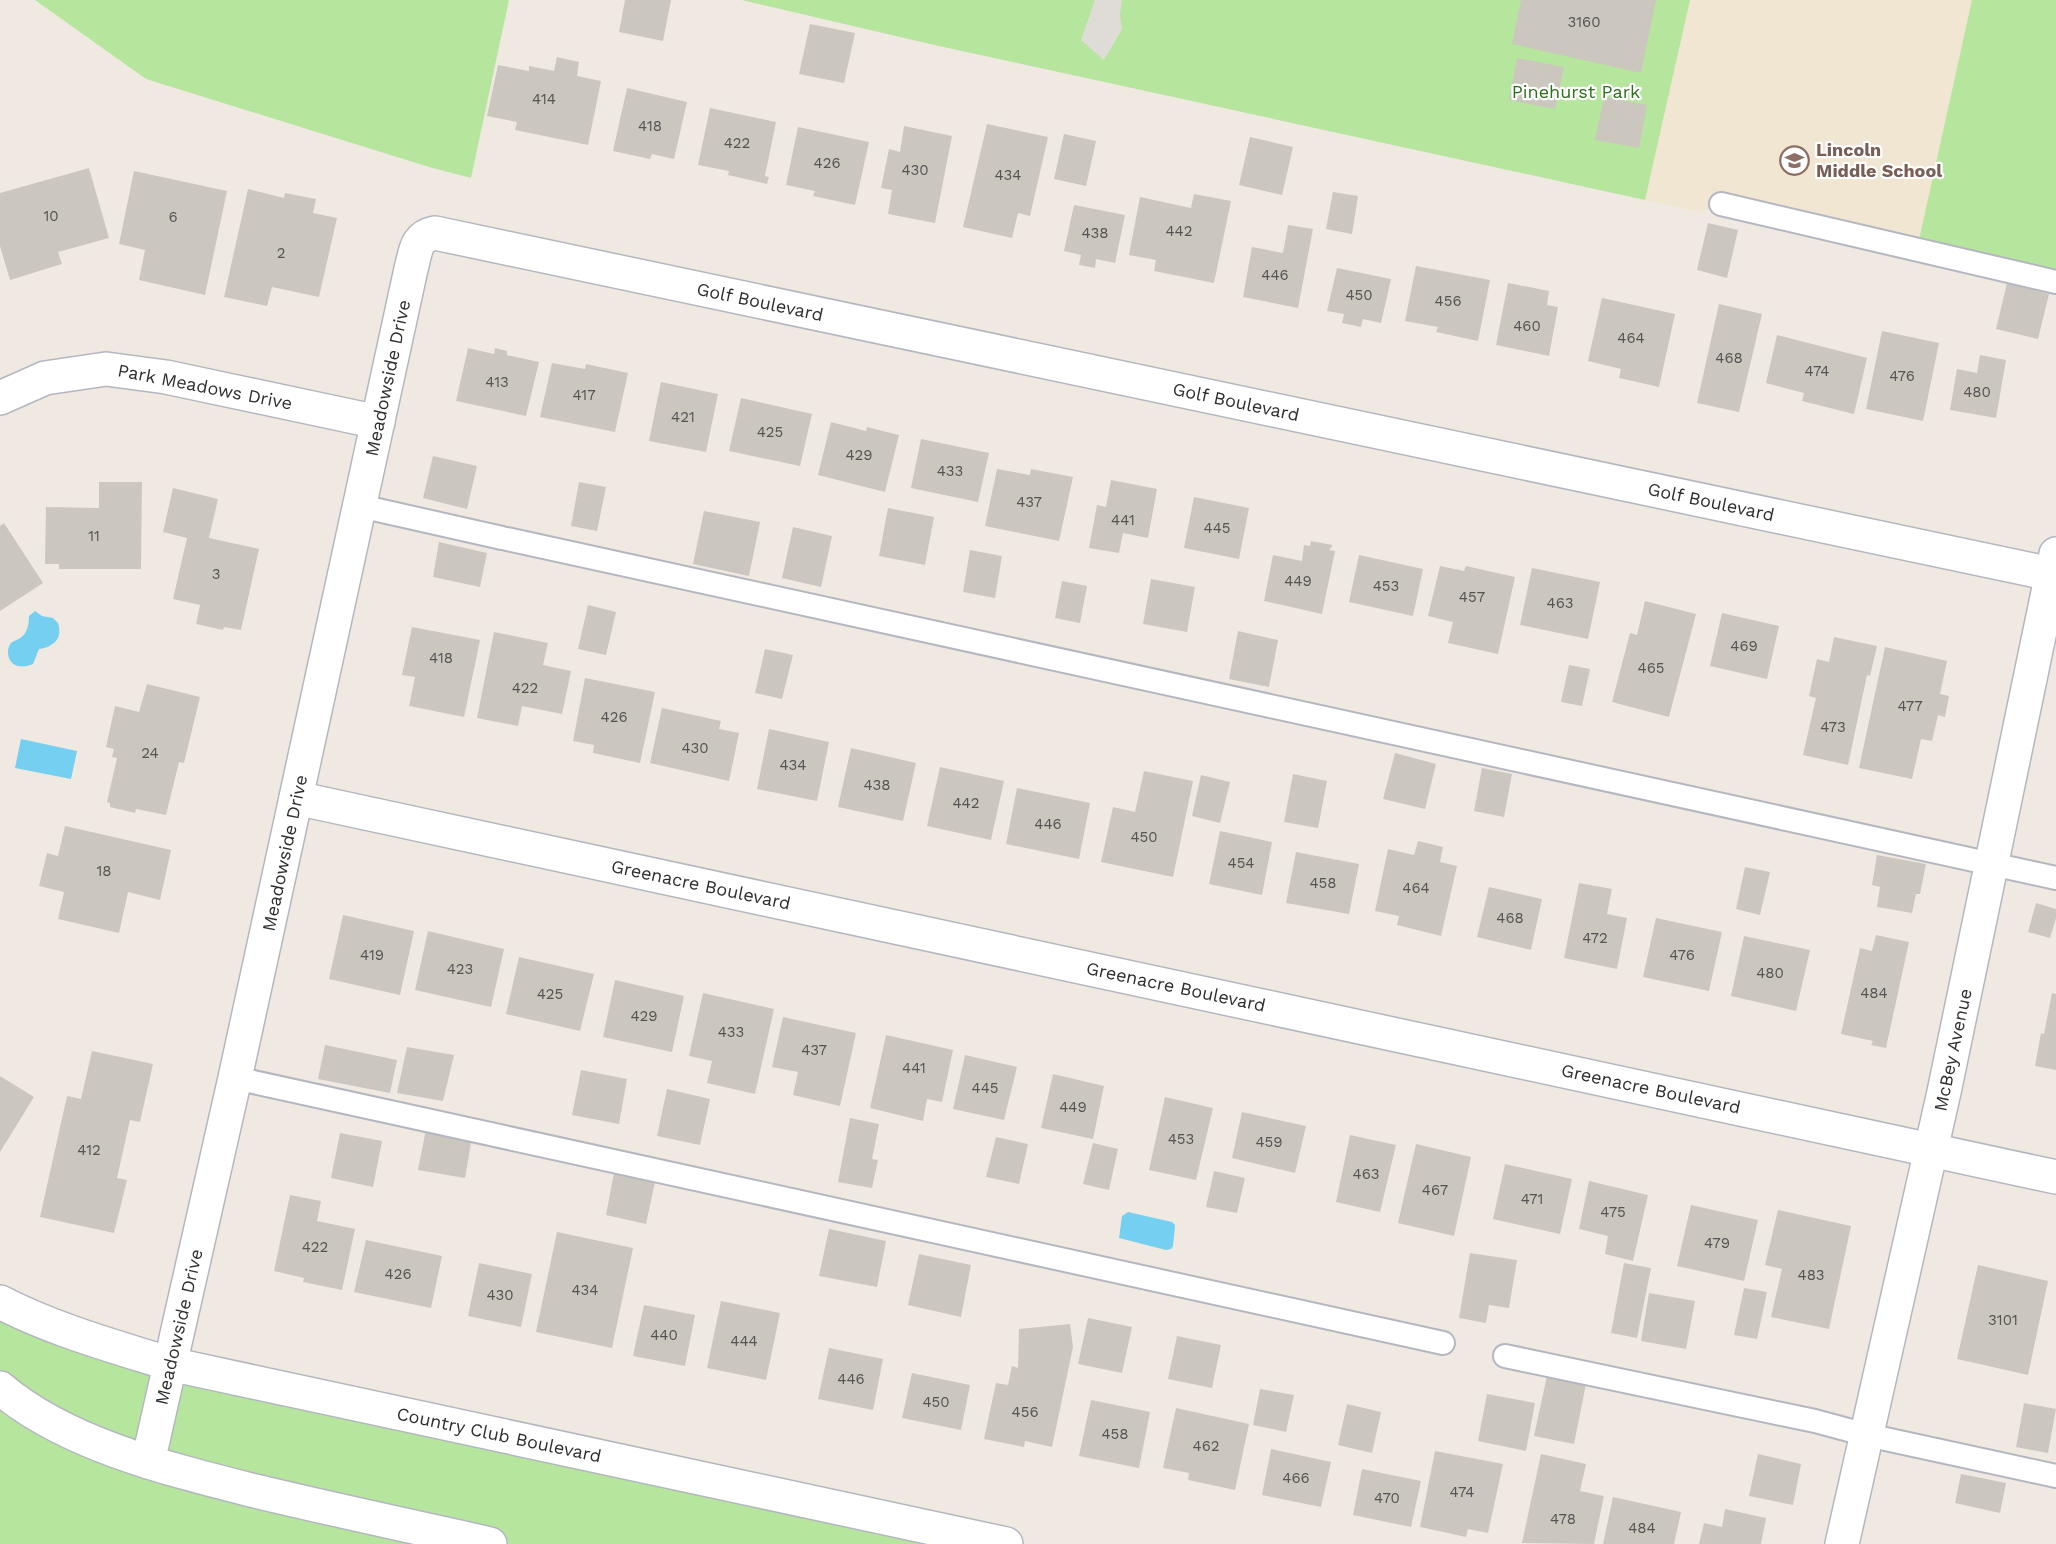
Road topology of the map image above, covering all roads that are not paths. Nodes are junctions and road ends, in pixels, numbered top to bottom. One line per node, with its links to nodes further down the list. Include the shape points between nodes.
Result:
1 (1721, 204): 3 (lane)
2 (419, 243): 5 (street, Meadowside Drive); 7 (street, Golf Boulevard, via 425,235 435,233)
3 (2056, 282)
4 (0, 398): 5 (street, Park Meadows Drive, via 45,378 106,369 166,377)
5 (378, 422): 6 (street, Meadowside Drive)
6 (360, 506): 8 (street, Meadowside Drive); 9 (lane)
7 (2055, 568): 9 (street, McBey Avenue)
8 (296, 798): 11 (street, Meadowside Drive); 12 (street, Greenacre Boulevard)
9 (1991, 864): 10 (lane); 12 (street, McBey Avenue)
10 (2056, 878)
11 (235, 1078): 15 (lane); 17 (street, Meadowside Drive)
12 (1931, 1150): 13 (street, Greenacre Boulevard); 19 (street, McBey Avenue)
13 (2056, 1177)
14 (0, 1302): 17 (street, Country Club Boulevard, via 63,1330)
15 (1443, 1343)
16 (1505, 1356): 19 (lane)
17 (170, 1364): 20 (street, Meadowside Drive); 23 (street, Country Club Boulevard)
18 (0, 1388): 20 (street, via 44,1418)
19 (1867, 1435): 21 (lane); 24 (street, McBey Avenue)
20 (148, 1462): 22 (street, via 314,1505)
21 (2056, 1476)
22 (490, 1544)
23 (1006, 1544)
24 (1842, 1544)

